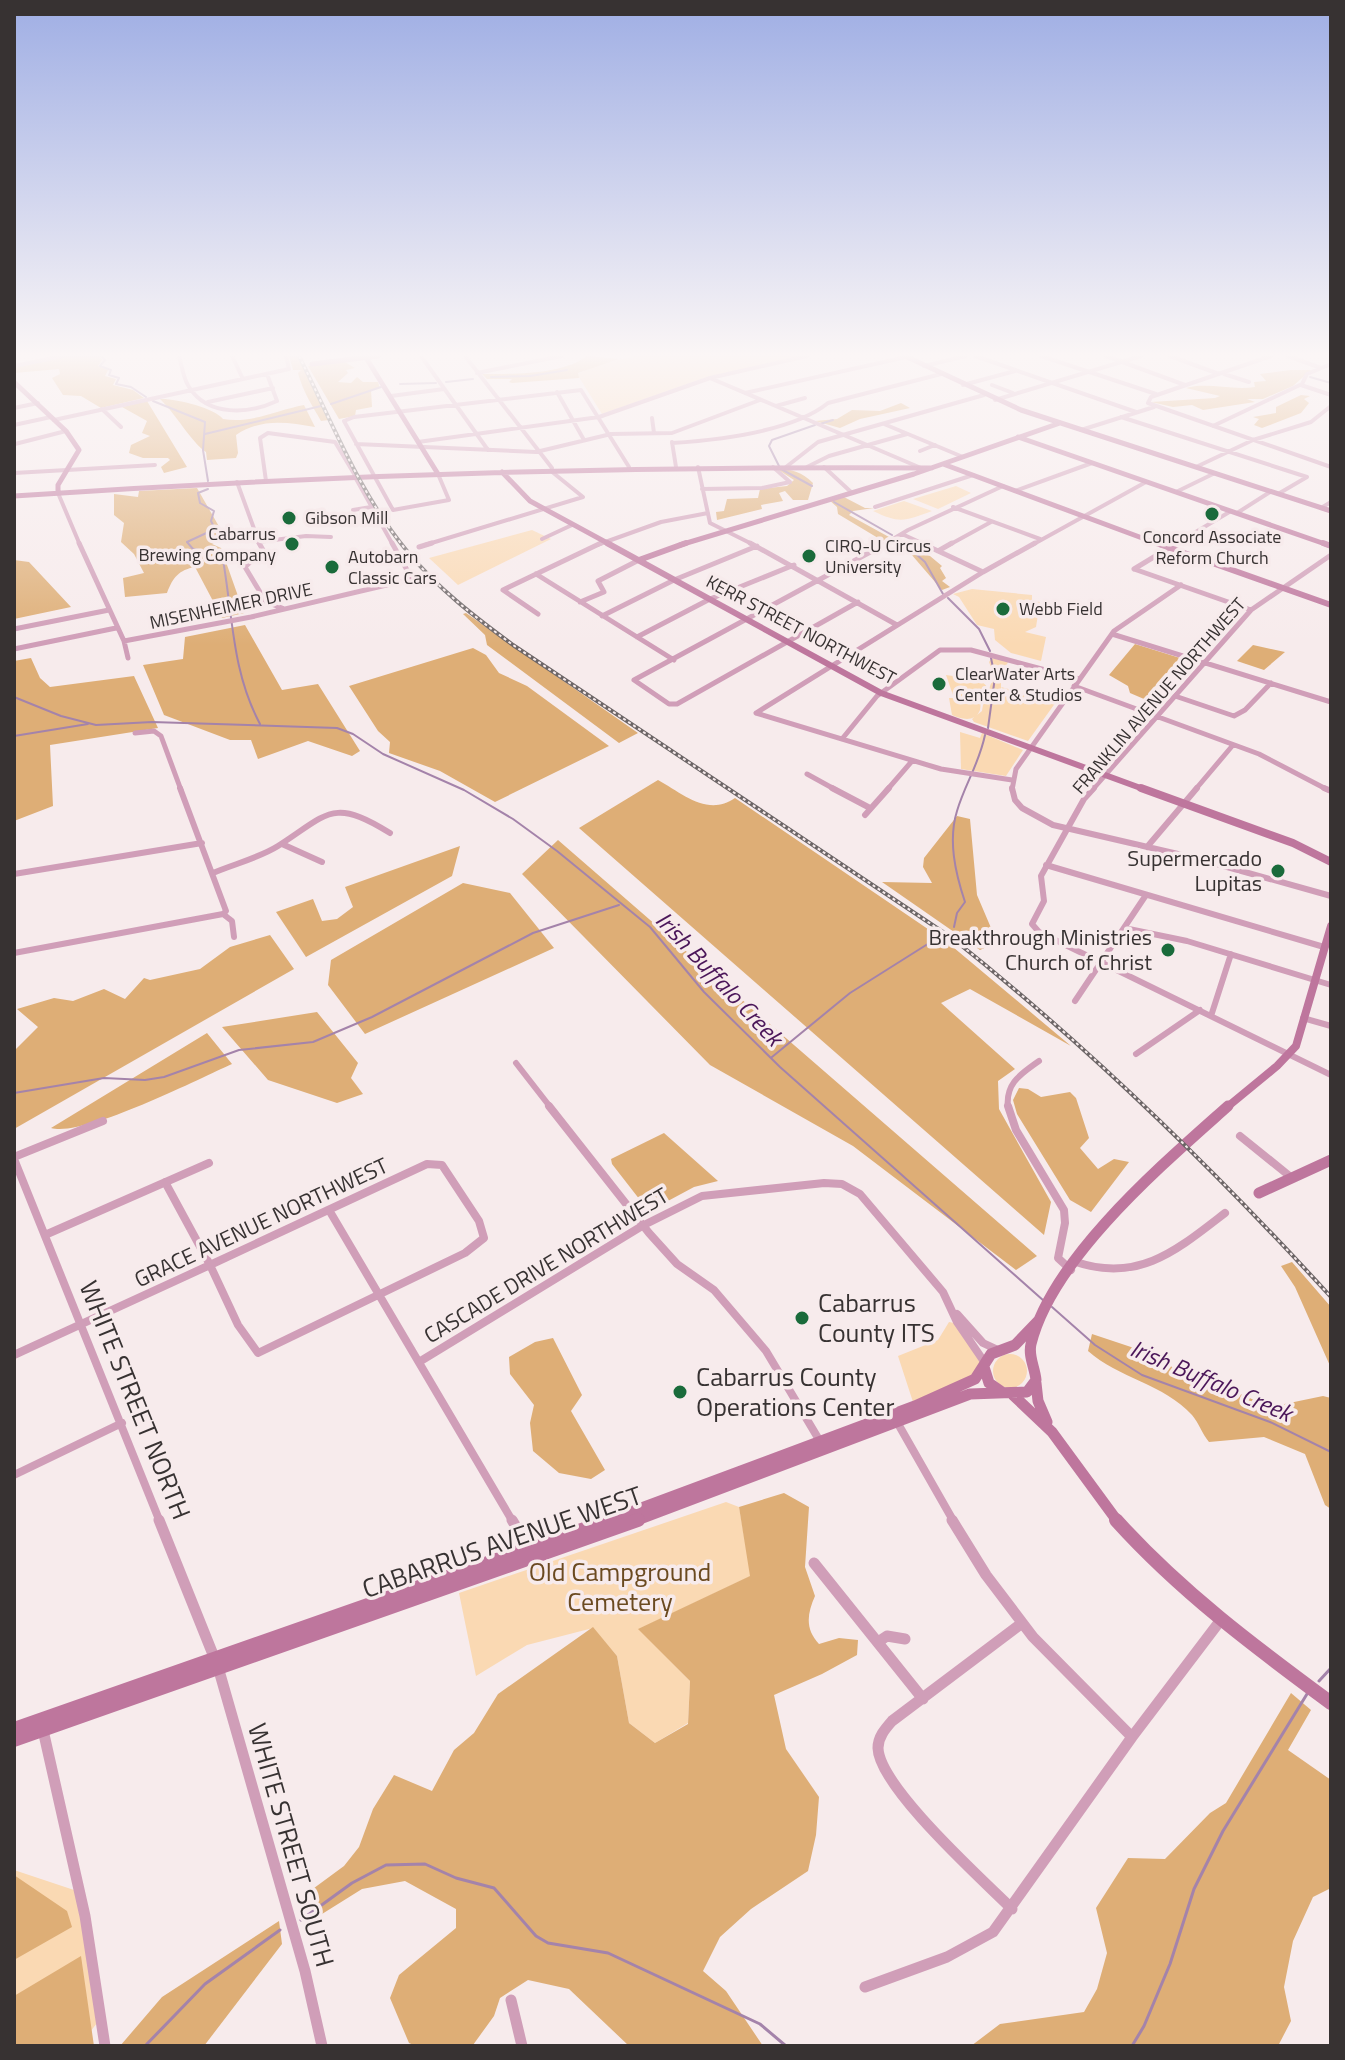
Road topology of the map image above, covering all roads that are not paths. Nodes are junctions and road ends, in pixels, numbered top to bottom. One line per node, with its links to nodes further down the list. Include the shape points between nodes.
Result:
1 (78, 452): 23 (street)
2 (262, 452): 43 (street)
3 (341, 452): 41 (street)
4 (360, 452): 42 (street)
5 (425, 452): 39 (street)
6 (539, 452): 35 (street)
7 (620, 452): 24 (street)
8 (674, 452): 25 (street)
9 (803, 452): 28 (street)
10 (841, 452): 29 (street)
11 (883, 452): 33 (street)
12 (952, 452): 19 (street)
13 (976, 452): 19 (street)
14 (1061, 452): 20 (street)
15 (1150, 452): 31 (street)
16 (1227, 452): 31 (street)
17 (1232, 452): 53 (street, via 1307,477)
18 (1288, 452): 32 (street)
19 (963, 457): 21 (street)
20 (1092, 463): 45 (street); 48 (street)
21 (943, 464): 34 (street); 40 (street)
22 (155, 465): 23 (street)
23 (70, 467): 37 (street); 52 (street)
24 (629, 467): 25 (street); 35 (street)
25 (676, 467): 26 (street)
26 (698, 467): 27 (street); 47 (street)
27 (773, 467): 28 (street); 47 (street, via 790,482)
28 (786, 467): 29 (street)
29 (807, 467): 30 (street)
30 (824, 467): 33 (street); 49 (street)
31 (1196, 467): 38 (street)
32 (1331, 467)
33 (921, 468): 34 (street)
34 (932, 468): 49 (street)
35 (552, 470): 36 (street); 61 (street, via 583,497)
36 (502, 472): 39 (street); 61 (street, KERR STREET NORTHWEST)
37 (14, 473)
38 (1215, 473): 50 (street); 51 (street)
39 (438, 474): 42 (street); 42 (street, via 449,500 393,510)
40 (973, 475): 46 (street); 57 (street)
41 (355, 477): 42 (street); 43 (street); 56 (street)
42 (374, 477)
43 (266, 481): 44 (street)
44 (237, 482): 52 (street); 73 (street)
45 (1146, 482): 50 (street); 65 (street)
46 (1003, 486): 48 (street); 58 (street)
47 (702, 489): 64 (street)
48 (1015, 491): 65 (street)
49 (851, 492): 68 (street)
50 (1176, 492): 63 (street)
51 (1270, 492): 53 (street); 63 (street)
52 (58, 493): 54 (street); 94 (street)
53 (1278, 494): 59 (street)
54 (14, 496)
55 (1331, 502): 59 (street)
56 (371, 507): 60 (street); 93 (street, MISENHEIMER DRIVE, via 412,577)
57 (875, 507)
58 (953, 507): 66 (street); 69 (street)
59 (1321, 508): 62 (street)
60 (353, 510)
61 (544, 510): 67 (street, KERR STREET NORTHWEST); 77 (street)
62 (1331, 511)
63 (1234, 512): 76 (street); 78 (street)
64 (708, 513): 68 (street, via 709,521); 74 (street, via 684,514)
65 (1081, 515): 72 (street); 78 (street)
66 (991, 522): 72 (street); 79 (street)
67 (572, 525): 71 (street); 74 (street, KERR STREET NORTHWEST)
68 (722, 530): 75 (street); 81 (street)
69 (902, 534): 79 (street); 86 (street)
70 (331, 537): 73 (street)
71 (542, 539)
72 (1040, 539): 83 (street)
73 (258, 542): 93 (street, via 263,552 245,567 266,602)
74 (605, 542): 81 (street, KERR STREET NORTHWEST); 84 (street)
75 (757, 546): 82 (street); 85 (street)
76 (1331, 546)
77 (419, 547)
78 (1169, 548): 87 (street, via 1134,569); 88 (street)
79 (938, 551): 83 (street)
80 (1331, 555): 88 (street, FRANKLIN AVENUE NORTHWEST)
81 (639, 560): 85 (street, KERR STREET NORTHWEST); 90 (street, via 598,581 604,592)
82 (794, 565): 86 (street); 89 (street)
83 (983, 572): 99 (street)
84 (536, 574): 90 (street); 96 (street, via 503,590)
85 (674, 580): 89 (street, KERR STREET NORTHWEST); 97 (street)
86 (822, 581): 91 (street); 98 (street)
87 (1181, 585): 95 (street); 103 (street)
88 (1282, 588): 92 (street); 95 (street, FRANKLIN AVENUE NORTHWEST)
89 (710, 599): 98 (street, KERR STREET NORTHWEST); 104 (street)
90 (580, 602): 97 (street)
91 (858, 602): 99 (street); 106 (street)
92 (1331, 605)
93 (284, 609): 105 (street, MISENHEIMER DRIVE)
94 (109, 610): 100 (street); 101 (street)
95 (1251, 610): 111 (street, FRANKLIN AVENUE NORTHWEST)
96 (538, 614)
97 (602, 616): 104 (street)
98 (748, 620): 106 (street, KERR STREET NORTHWEST); 110 (street)
99 (897, 625): 112 (street)
100 (23, 627): 102 (street); 107 (street)
101 (116, 628): 105 (street); 107 (street)
102 (14, 629)
103 (1112, 634): 111 (street); 113 (street)
104 (637, 637): 110 (street)
105 (124, 641): 109 (street)
106 (789, 642): 110 (street, via 669,704 634,680); 112 (street, KERR STREET NORTHWEST)
107 (28, 646): 108 (street)
108 (14, 649)
109 (128, 658)
110 (674, 660)
111 (1204, 664): 114 (street); 117 (street, FRANKLIN AVENUE NORTHWEST)
112 (831, 665): 116 (street, KERR STREET NORTHWEST); 121 (street, via 756,713)
113 (1079, 679): 115 (street); 116 (street, via 955,649 936,652)
114 (1271, 683): 117 (street, via 1234,716); 118 (street)
115 (1074, 686): 119 (street); 123 (street)
116 (881, 693): 121 (street); 123 (street, KERR STREET NORTHWEST)
117 (1175, 696): 119 (street, FRANKLIN AVENUE NORTHWEST)
118 (1331, 702)
119 (1157, 716): 122 (street); 126 (street, FRANKLIN AVENUE NORTHWEST)
120 (135, 733): 134 (street, via 154,731 161,736)
121 (842, 739): 124 (street)
122 (1233, 745): 128 (street); 129 (street)
123 (1031, 747): 126 (street, KERR STREET NORTHWEST); 127 (street)
124 (912, 761): 127 (street); 130 (street)
125 (807, 774): 130 (street)
126 (1105, 775): 129 (street, KERR STREET NORTHWEST); 132 (street, FRANKLIN AVENUE NORTHWEST)
127 (1012, 780): 132 (street, via 1012,796 1023,810)
128 (1331, 791)
129 (1186, 804): 136 (street); 138 (street, KERR STREET NORTHWEST)
130 (870, 808): 131 (street)
131 (865, 815)
132 (1067, 829): 136 (street); 139 (street, FRANKLIN AVENUE NORTHWEST)
133 (390, 833): 135 (street, via 359,814 332,813 312,820)
134 (202, 843): 140 (street); 141 (street)
135 (282, 844): 137 (street); 140 (street)
136 (1147, 847): 143 (street)
137 (322, 862)
138 (1331, 862)
139 (1046, 865): 142 (street); 151 (street, FRANKLIN AVENUE NORTHWEST, via 1041,878 1044,901 1033,927)
140 (213, 873): 144 (street)
141 (14, 874)
142 (1146, 895): 146 (street); 148 (street)
143 (1331, 896)
144 (223, 914): 147 (street, via 232,921); 149 (street)
145 (1331, 926): 148 (street, CABARRUS AVENUE WEST)
146 (1124, 928): 150 (street); 151 (street)
147 (234, 937)
148 (1327, 943): 152 (street, CABARRUS AVENUE WEST)
149 (14, 953)
150 (1231, 954): 152 (street); 156 (street)
151 (1102, 962): 154 (street); 155 (street)
152 (1314, 980): 153 (street); 157 (street, CABARRUS AVENUE WEST)
153 (1331, 985)
154 (1075, 1001)
155 (1200, 1010): 156 (street); 159 (street)
156 (1211, 1016): 160 (street)
157 (1303, 1018): 158 (street); 160 (street, CABARRUS AVENUE WEST)
158 (1331, 1026)
159 (1136, 1054)
160 (1290, 1054): 163 (street); 177 (street, CABARRUS AVENUE WEST, via 1160,1171 1100,1231)
161 (1039, 1061): 177 (street, via 1012,1083 1007,1103 1025,1145 1062,1204 1066,1225 1058,1258)
162 (516, 1063): 174 (street)
163 (1331, 1075)
164 (103, 1121): 166 (street)
165 (1240, 1136): 169 (street)
166 (14, 1158): 175 (street, WHITE STREET NORTH)
167 (1331, 1160): 169 (street)
168 (209, 1163): 170 (street)
169 (1292, 1178): 171 (street)
170 (165, 1182): 175 (street); 176 (street)
171 (1259, 1193)
172 (329, 1210): 176 (street, GRACE AVENUE NORTHWEST); 178 (street); 178 (street, GRACE AVENUE NORTHWEST, via 436,1163 479,1221 484,1238 478,1245)
173 (1225, 1213): 177 (street, via 1181,1248 1151,1263 1106,1271)
174 (642, 1226): 179 (street, CASCADE DRIVE NORTHWEST, via 702,1196 842,1184 860,1194); 184 (street, CASCADE DRIVE NORTHWEST); 192 (street, via 677,1264 717,1294 760,1344)
175 (45, 1235): 181 (street, WHITE STREET NORTH)
176 (210, 1265): 178 (street, via 258,1353); 181 (street, GRACE AVENUE NORTHWEST)
177 (1074, 1266): 180 (street, CABARRUS AVENUE WEST)
178 (380, 1296): 184 (street)
179 (950, 1307): 182 (street, via 983,1343); 186 (street, CASCADE DRIVE NORTHWEST)
180 (1039, 1320): 182 (street, CABARRUS AVENUE WEST, via 1015,1345); 185 (street, CABARRUS AVENUE WEST, via 1030,1348)
181 (82, 1325): 183 (street, GRACE AVENUE NORTHWEST); 190 (street, WHITE STREET NORTH)
182 (1002, 1350): 185 (street, via 1020,1353); 186 (street, CABARRUS AVENUE WEST)
183 (14, 1355)
184 (419, 1362): 194 (street)
185 (1032, 1363): 187 (street, CABARRUS AVENUE WEST)
186 (984, 1365): 188 (street, via 989,1383); 192 (street, CABARRUS AVENUE WEST, via 977,1378 960,1387)
187 (1037, 1377): 188 (street, CABARRUS AVENUE WEST, via 1027,1392); 191 (street, via 1038,1401)
188 (1007, 1394): 189 (street, CABARRUS AVENUE WEST, via 970,1394); 191 (street, via 1024,1403)
189 (897, 1422): 192 (street, CABARRUS AVENUE WEST); 197 (street, via 993,1585)
190 (122, 1423): 193 (street); 200 (street, WHITE STREET NORTH)
191 (1052, 1432): 196 (street, via 1104,1506 1143,1550)
192 (823, 1446): 194 (street, CABARRUS AVENUE WEST)
193 (14, 1475)
194 (531, 1551): 200 (street, CABARRUS AVENUE WEST)
195 (814, 1563): 199 (street)
196 (1220, 1621): 202 (street); 205 (street)
197 (1022, 1623): 201 (street); 205 (street)
198 (905, 1639): 199 (street, via 887,1636)
199 (878, 1642): 201 (street)
200 (216, 1663): 203 (street, CABARRUS AVENUE WEST); 204 (street, CABARRUS AVENUE WEST); 211 (street, WHITE STREET SOUTH)
201 (923, 1699): 207 (street, via 880,1736 881,1763 928,1824)
202 (1331, 1703)
203 (14, 1729)
204 (43, 1730): 206 (street, CABARRUS AVENUE WEST); 210 (street, via 85,1916)
205 (1132, 1737): 207 (street)
206 (14, 1740)
207 (1012, 1909): 208 (street, via 978,1943)
208 (865, 1987)
209 (511, 2000): 212 (street)
210 (105, 2046)
211 (322, 2046)
212 (522, 2046)

